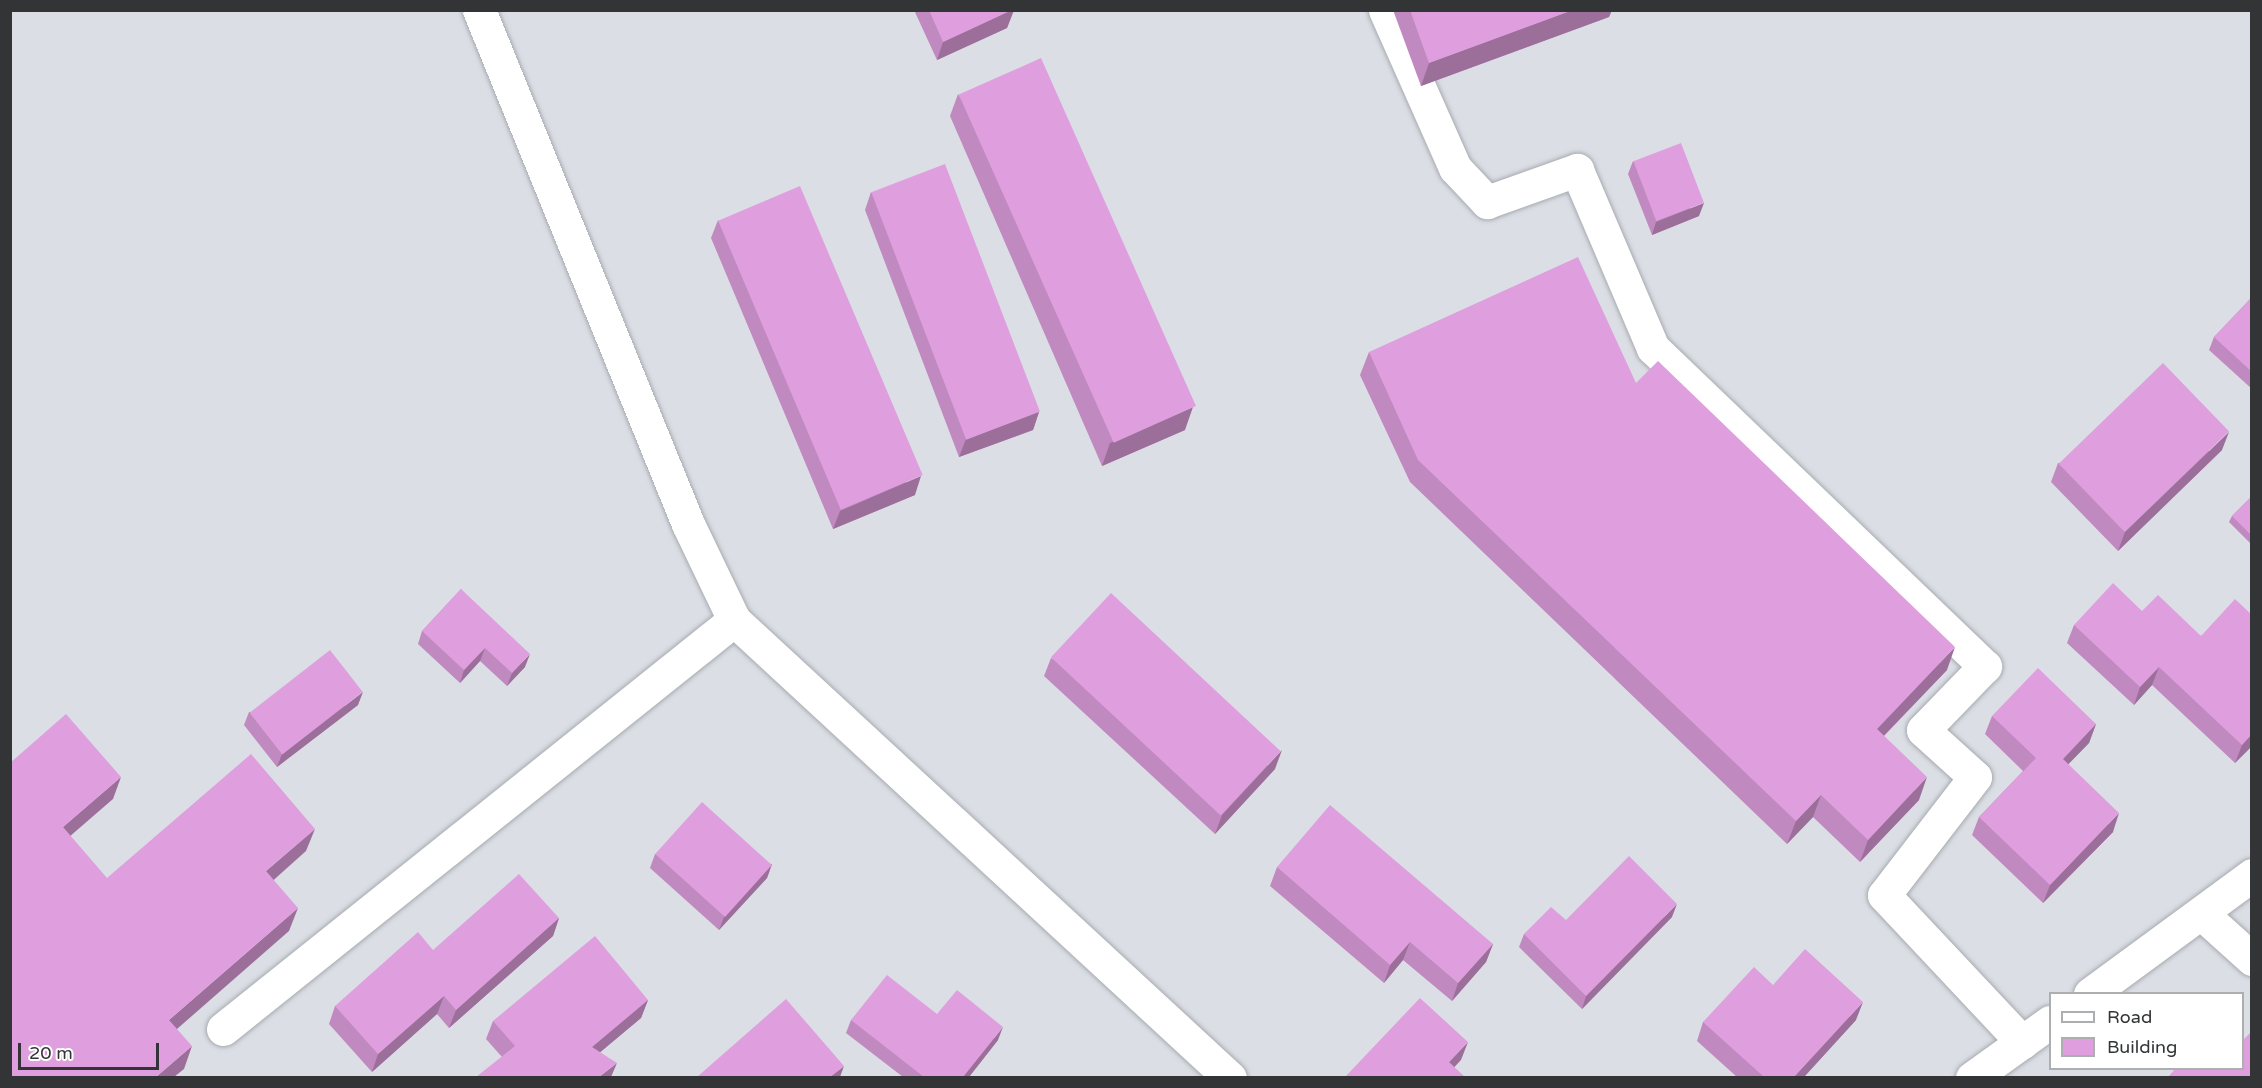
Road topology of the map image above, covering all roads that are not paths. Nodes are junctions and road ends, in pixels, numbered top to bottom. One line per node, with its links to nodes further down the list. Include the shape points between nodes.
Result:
1 (479, 10): 3 (street, via 688,524)
2 (1385, 10): 10 (street, via 1463,176 1487,202 1577,170 1653,348 1985,666 1923,730 1975,777 1884,895)
3 (734, 620): 9 (street); 11 (street)
4 (2252, 875): 5 (street)
5 (2202, 913): 6 (street); 7 (street)
6 (2252, 959)
7 (2091, 992)
8 (2049, 1023): 10 (street)
9 (224, 1029)
10 (2022, 1042): 12 (street)
11 (1230, 1077)
12 (1972, 1077)

